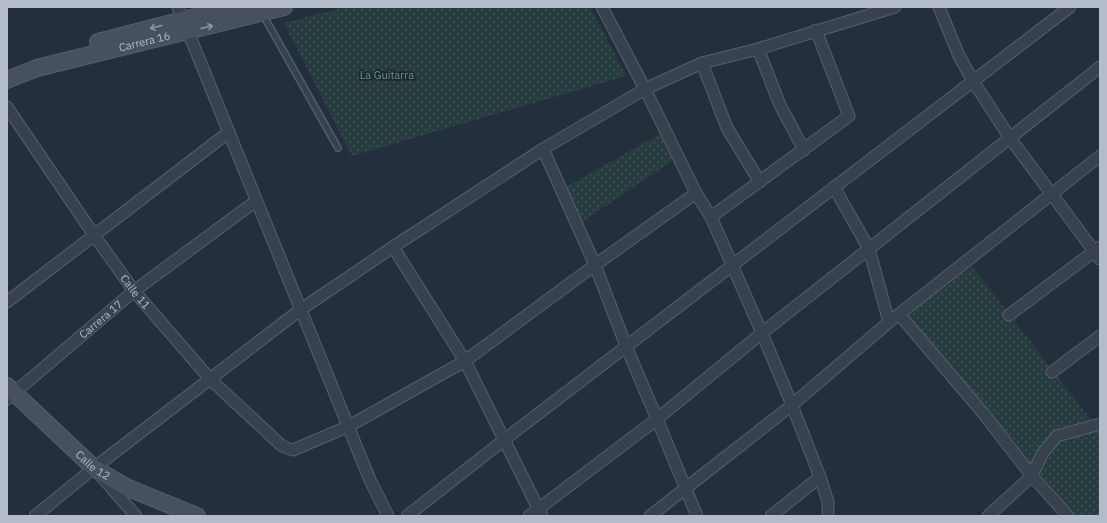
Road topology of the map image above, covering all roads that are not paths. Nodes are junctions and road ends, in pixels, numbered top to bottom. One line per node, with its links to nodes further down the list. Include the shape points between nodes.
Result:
1 (234, 7): 8 (main road, Carrera 16)
2 (284, 7): 7 (main road, Carrera 16)
3 (602, 7): 16 (street)
4 (895, 7): 9 (street)
5 (939, 7): 15 (street, via 959,56)
6 (1070, 7): 15 (street)
7 (262, 13): 8 (main road, Carrera 16, one-way to 7); 20 (lane)
8 (183, 19): 13 (main road, Carrera 16, one-way to 13, via 37,58); 14 (main road, Carrera 16); 18 (street)
9 (816, 30): 10 (street); 22 (street, via 848,116)
10 (758, 48): 11 (street); 22 (street, via 780,105)
11 (702, 63): 16 (street); 24 (street, via 727,128)
12 (1100, 67): 19 (street)
13 (7, 70)
14 (7, 80)
15 (973, 81): 19 (street); 25 (street)
16 (645, 89): 21 (street); 26 (street)
17 (7, 107): 30 (street, Calle 11)
18 (229, 132): 28 (street); 30 (street)
19 (1010, 138): 27 (street); 32 (street)
20 (338, 148)
21 (543, 149): 31 (street); 35 (street)
22 (804, 150): 24 (street)
23 (1100, 156): 27 (street)
24 (760, 182): 29 (street)
25 (834, 187): 32 (street); 34 (street)
26 (696, 193): 29 (street); 35 (street)
27 (1051, 194): 33 (street); 39 (street)
28 (256, 201): 36 (street, Carrera 17); 38 (street)
29 (711, 217): 34 (street)
30 (94, 235): 36 (street, Calle 11); 37 (street)
31 (393, 247): 38 (street); 45 (street)
32 (869, 248): 41 (street); 42 (street)
33 (1098, 252): 40 (street)
34 (732, 265): 42 (street); 44 (street)
35 (595, 266): 44 (street); 45 (street)
36 (134, 291): 47 (street, Calle 11); 48 (street, Carrera 17)
37 (7, 302)
38 (300, 310): 47 (street); 52 (street)
39 (899, 314): 41 (street); 55 (street)
40 (1009, 315)
41 (889, 322): 49 (street)
42 (762, 333): 49 (street); 50 (street)
43 (1100, 336): 46 (street)
44 (626, 346): 50 (street); 53 (street)
45 (465, 361): 52 (street); 53 (street)
46 (1052, 372)
47 (210, 379): 52 (street, Calle 11, via 282,446 293,450); 54 (street)
48 (9, 393): 54 (main road, Calle 12)
49 (792, 405): 56 (street); 57 (street)
50 (657, 419): 57 (street); 58 (street)
51 (1100, 424): 55 (street, via 1057,436 1042,454)
52 (349, 426): 62 (street, via 370,480)
53 (504, 440): 58 (street); 63 (street)
54 (94, 468): 59 (street); 60 (street); 61 (main road, Calle 12, via 126,487)
55 (1032, 476): 69 (street); 70 (street)
56 (820, 477): 67 (street); 68 (street, via 828,502)
57 (686, 488): 65 (street); 66 (street)
58 (540, 512): 64 (street)
59 (34, 516)
60 (136, 516)
61 (197, 516)
62 (388, 516)
63 (407, 516)
64 (529, 516)
65 (650, 516)
66 (697, 516)
67 (771, 516)
68 (828, 516)
69 (988, 516)
70 (1068, 516)

